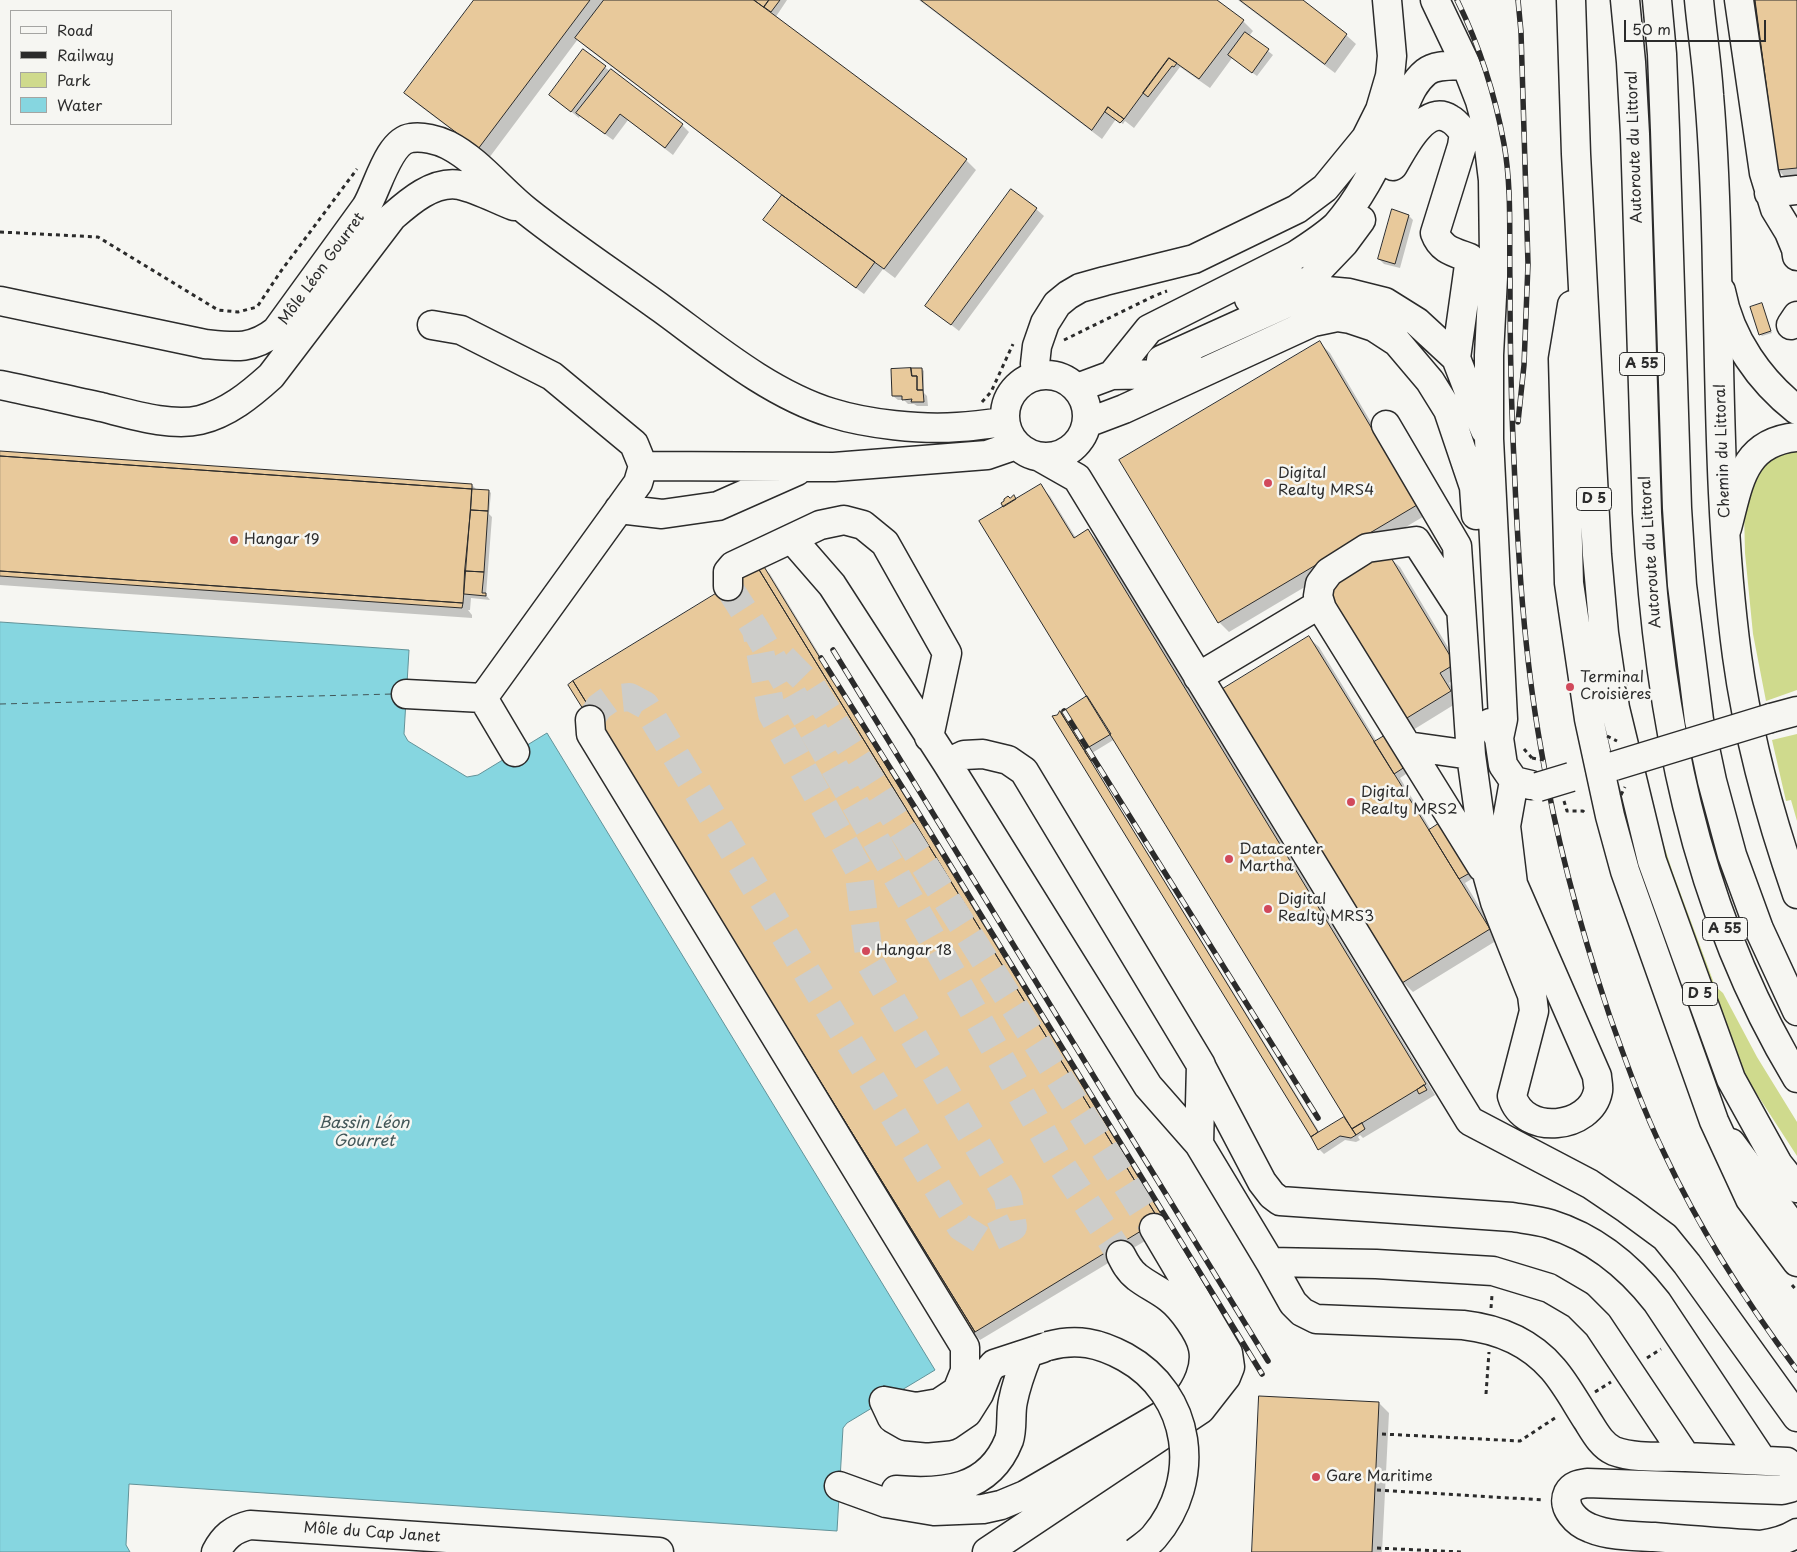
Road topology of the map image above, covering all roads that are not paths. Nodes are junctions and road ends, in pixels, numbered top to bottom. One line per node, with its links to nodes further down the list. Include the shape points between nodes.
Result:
1 (1387, 0): 20 (main road, via 1392,56 1380,110 1366,138 1325,188 1298,209 1194,259 1080,288 1057,304 1045,323 1037,346)
2 (1435, 0): 8 (main road)
3 (1571, 0): 13 (main road)
4 (1625, 0): 57 (main road, Autoroute du Littoral / A 55, via 1635,134 1650,573 1671,728 1701,861 1715,905 1755,1000)
5 (1657, 0): 55 (main road, Autoroute du Littoral / A 55, via 1665,130 1676,508 1699,720 1732,855 1758,929)
6 (1699, 0): 14 (main road, Chemin du Littoral, via 1710,95)
7 (1739, 0): 10 (main road)
8 (1466, 65): 21 (main road, via 1427,71 1412,87 1357,200 1335,226 1296,255 1149,329); 29 (main road, via 1486,123 1493,180)
9 (1797, 190): 10 (main road)
10 (1769, 193): 12 (main road)
11 (527, 211): 15 (main road, Môle Léon Gourret, via 477,165 448,145 410,138 392,152 372,198 276,331 253,345 205,344); 22 (main road, Môle Léon Gourret, via 459,185 427,191 409,202 392,217 271,376 232,407 200,420 141,416); 30 (main road, Môle Léon Gourret, via 752,375 800,400 832,413 892,425 957,428)
12 (1797, 256)
13 (1581, 257): 51 (main road, via 1563,359 1569,583 1586,698); 60 (main road, D 5, via 1604,633 1633,786 1652,861 1731,1078 1778,1164)
14 (1717, 270): 25 (main road, via 1724,308 1743,349 1768,384); 35 (main road, Chemin du Littoral)
15 (0, 301)
16 (1325, 304): 18 (main road, via 1349,293 1385,302 1417,322); 18 (main road, via 1316,275 1321,267 1373,204 1417,128 1432,117 1444,116 1464,133 1435,233 1445,249 1470,258); 19 (main road, via 1350,319 1374,327 1397,342); 21 (main road, via 1300,282 1283,283 1154,344); 24 (main road, via 1313,322)
17 (432, 325): 31 (main road, via 461,330 552,376 634,444)
18 (1456, 358): 19 (main road, via 1427,363); 29 (main road)
19 (1412, 361): 24 (main road, via 1352,334 1312,336 1173,400); 46 (main road, via 1430,381 1448,410 1474,487 1489,721)
20 (1037, 375): 23 (main road, via 1059,376); 30 (main road, via 1026,379 1008,397 1005,409)
21 (1122, 375): 23 (main road)
22 (0, 385)
23 (1077, 388): 27 (main road, via 1086,404)
24 (1124, 409): 27 (main road)
25 (1797, 410)
26 (1386, 425): 39 (main road, via 1457,546)
27 (1086, 427): 30 (main road, via 1077,443 1053,457); 33 (main road)
28 (1797, 437): 35 (main road, via 1776,440 1764,446 1749,462)
29 (1489, 439): 46 (main road, via 1503,719)
30 (1020, 441): 32 (main road, via 987,455); 33 (main road)
31 (643, 466): 32 (main road); 34 (main road, via 638,483)
32 (806, 467): 34 (main road, via 718,506 662,514)
33 (1077, 478): 40 (main road)
34 (619, 509): 42 (main road)
35 (1726, 532): 54 (main road, Chemin du Littoral, via 1731,609 1745,707 1780,848)
36 (792, 539): 37 (main road, via 733,566 728,572); 45 (main road, via 832,585); 45 (main road, via 820,526 844,520 863,526 885,543 947,653)
37 (728, 586)
38 (1320, 604): 39 (main road, via 1320,584 1329,572 1367,548 1416,541); 40 (main road); 47 (main road)
39 (1461, 611): 49 (main road)
40 (1198, 677): 67 (main road, via 1470,1120 1590,1184 1665,1237)
41 (406, 694): 42 (main road)
42 (483, 698): 48 (main road)
43 (1784, 714): 51 (main road, bridge)
44 (590, 720): 66 (main road, via 591,734 964,1346 966,1371 957,1391 939,1403 916,1407 884,1400 892,1418 906,1426 948,1426 967,1414 994,1364)
45 (929, 737): 50 (main road)
46 (1499, 738): 52 (main road, via 1502,765)
47 (1407, 746): 49 (main road); 53 (main road)
48 (515, 752)
49 (1471, 755): 53 (main road)
50 (947, 763): 56 (main road, via 964,755 983,754 1008,760 1024,771); 59 (main road, via 1148,1086)
51 (1607, 768): 52 (main road, bridge); 58 (main road, via 1625,871)
52 (1526, 784): 53 (main road, via 1506,826 1513,884 1597,1076 1598,1091 1592,1105 1578,1117 1561,1124 1542,1123 1524,1115 1514,1104 1512,1096 1534,1011 1532,995)
53 (1488, 877)
54 (1797, 894)
55 (1797, 1011)
56 (1201, 1065): 59 (main road); 69 (main road, via 1262,1182 1280,1201 1497,1215 1549,1224 1589,1241 1622,1263 1657,1302)
57 (1797, 1078)
58 (1714, 1120): 62 (main road); 65 (main road, via 1750,1199)
59 (1199, 1144): 64 (main road)
60 (1797, 1188)
61 (1154, 1228): 74 (main road, via 1228,1354 1230,1367 1226,1377 1201,1409)
62 (1797, 1232)
63 (1120, 1255): 66 (main road, via 1136,1277 1181,1309 1204,1348 1200,1378 1185,1402 1025,1495 1001,1505 934,1511 886,1503 839,1486 925,1492 953,1489 975,1480 994,1466 1009,1439 1012,1402 1019,1379)
64 (1270, 1262): 68 (main road, via 1293,1303 1316,1319 1463,1325 1490,1330 1523,1344 1554,1370 1600,1441 1613,1450 1633,1455); 68 (main road, via 1493,1271 1549,1288 1578,1305 1598,1325)
65 (1797, 1262)
66 (1038, 1350): 75 (main road, bridge, via 1066,1341 1111,1349 1151,1376 1177,1414 1184,1437 1183,1479 1167,1520)
67 (1797, 1417)
68 (1686, 1457): 69 (main road)
69 (1762, 1460): 71 (main road, via 1787,1462 1795,1479 1790,1488 1577,1484 1567,1495 1567,1507)
70 (1797, 1533): 71 (main road, via 1775,1543 1760,1545 1629,1536)
71 (1598, 1542)
72 (216, 1552): 73 (main road, Môle du Cap Janet, via 236,1529 250,1525)
73 (659, 1552)
74 (987, 1552)
75 (1136, 1552)

